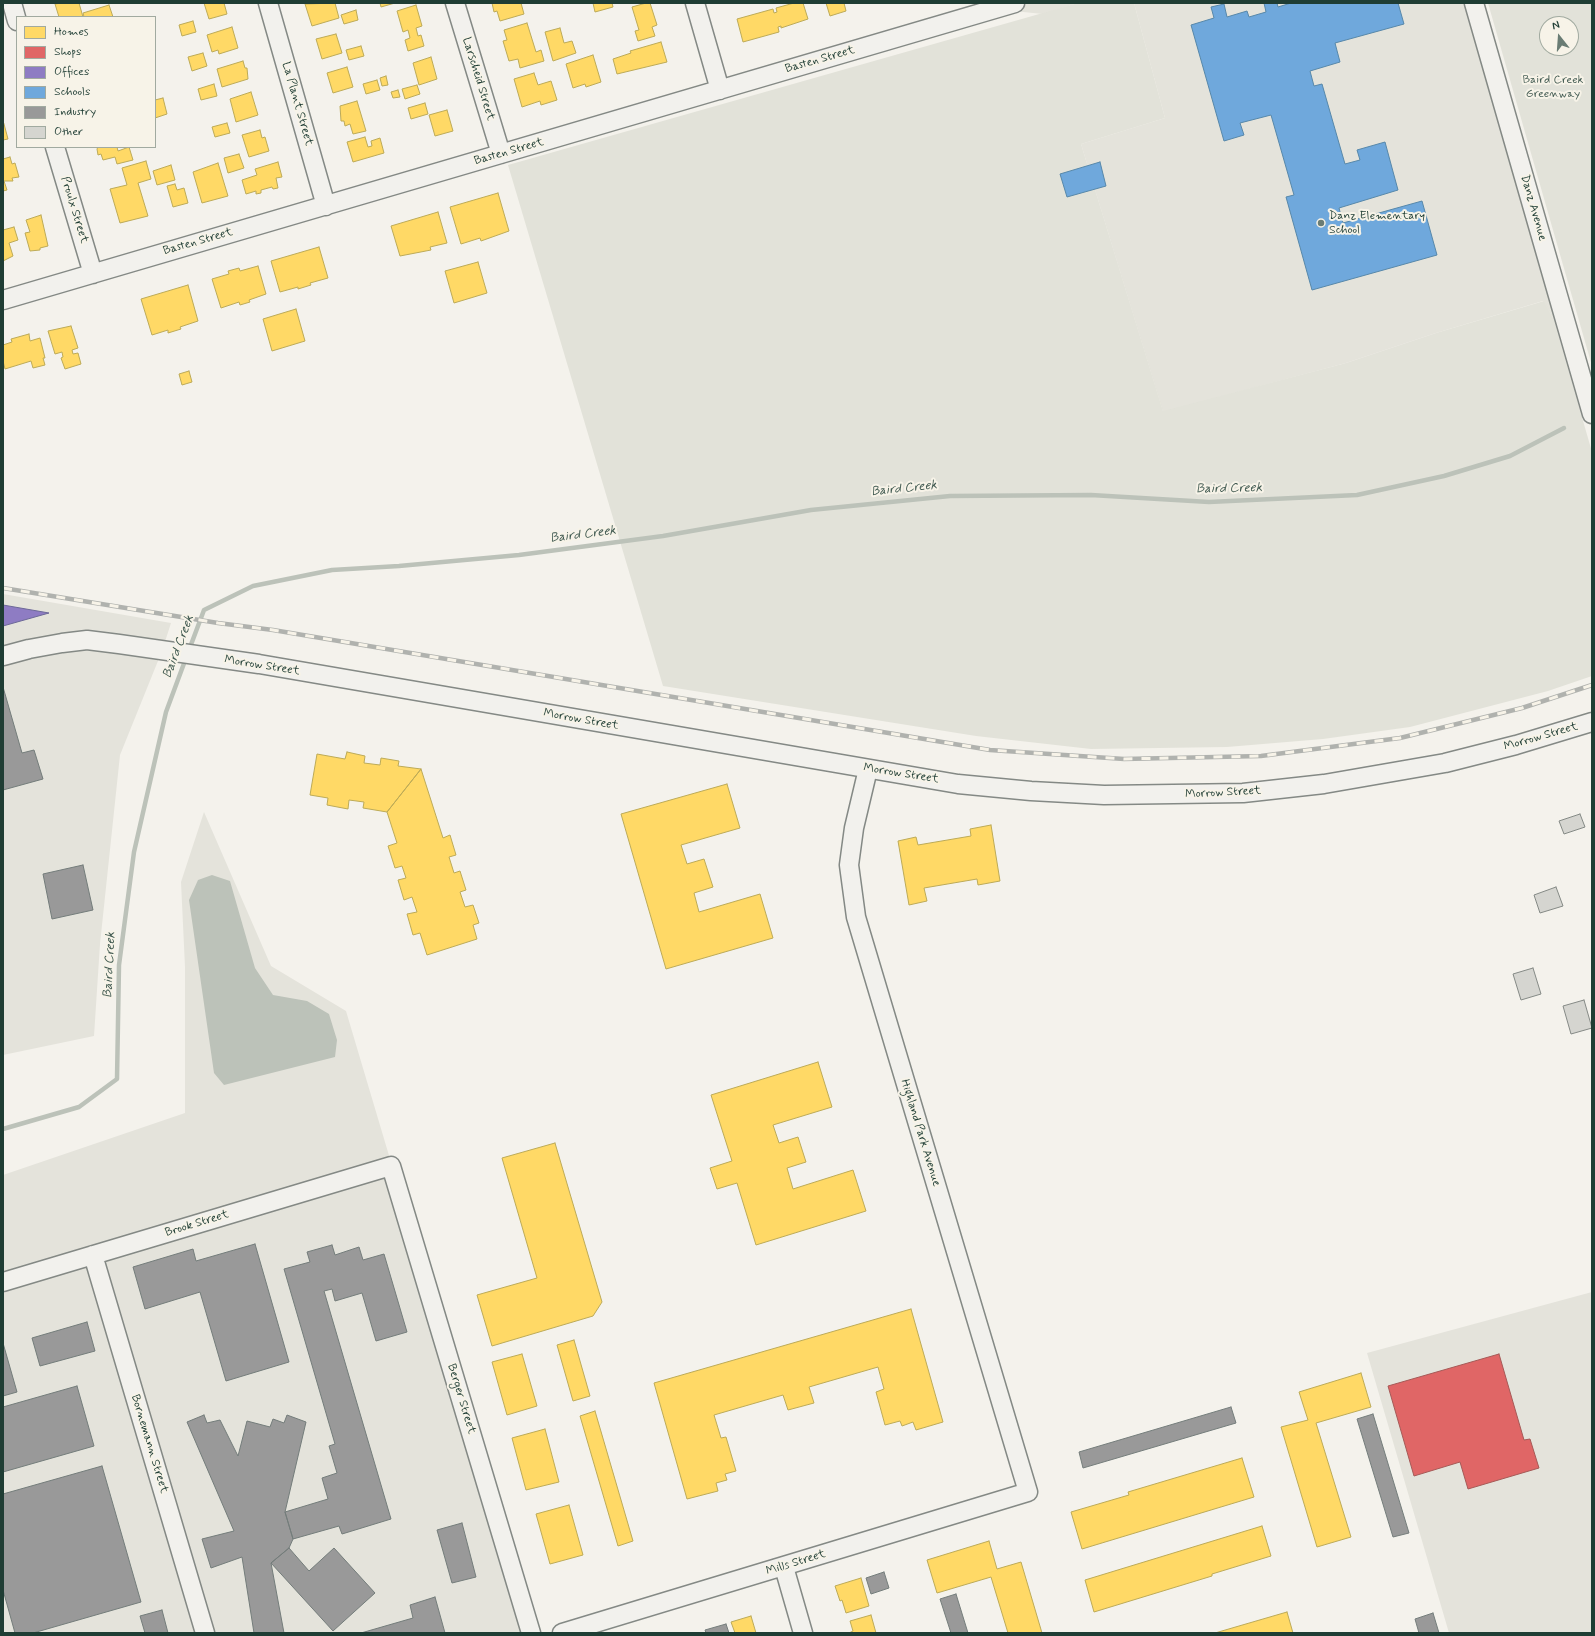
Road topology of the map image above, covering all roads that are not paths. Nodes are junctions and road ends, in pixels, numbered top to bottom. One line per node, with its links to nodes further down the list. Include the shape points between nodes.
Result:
1 (12, 3): 7 (street)
2 (268, 3): 11 (street, La Plant Street)
3 (456, 3): 10 (street, Larscheid Street)
4 (694, 3): 8 (street)
5 (1015, 3): 8 (street, Basten Street)
6 (1474, 3): 14 (street, Danz Avenue)
7 (16, 17)
8 (720, 90): 10 (street, Basten Street)
9 (55, 148): 12 (street, Proulx Street)
10 (501, 154): 11 (street, Basten Street)
11 (326, 206): 12 (street, Basten Street)
12 (93, 274): 13 (street, Basten Street)
13 (3, 300)
14 (1592, 414)
15 (3, 656): 17 (street, Morrow Street, via 29,649 87,640 248,663)
16 (1592, 722): 17 (street, Morrow Street, via 1445,763 1324,784 1243,794 1104,795 1031,791 958,784)
17 (868, 769): 21 (street, Highland Park Avenue, via 854,828 850,865 856,918)
18 (391, 1166): 19 (street, Brook Street); 24 (street, Berger Street)
19 (93, 1255): 20 (street, Brook Street); 23 (street, Bornemann Street)
20 (3, 1282)
21 (1028, 1492): 22 (street, Mills Street)
22 (784, 1567): 25 (street, Mills Street); 26 (street)
23 (205, 1633)
24 (530, 1633)
25 (562, 1633)
26 (803, 1633)

